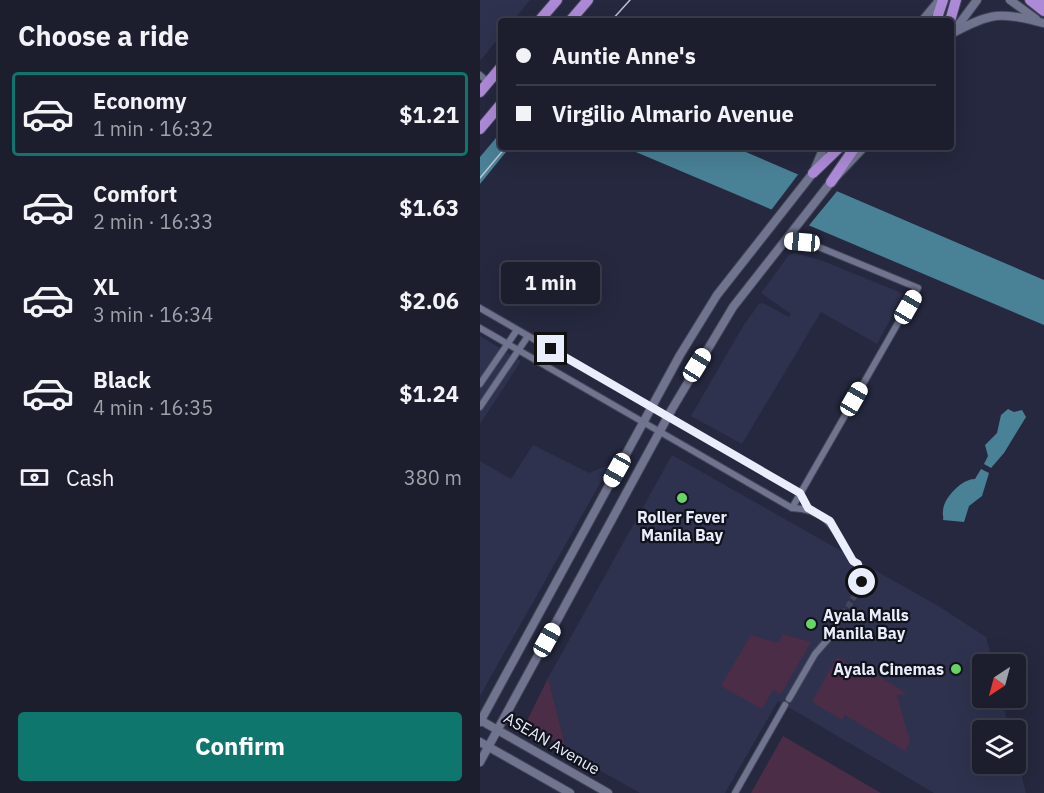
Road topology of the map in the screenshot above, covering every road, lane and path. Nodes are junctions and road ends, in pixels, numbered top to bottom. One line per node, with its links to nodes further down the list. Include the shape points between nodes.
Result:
1 (557, 0): 9 (highway)
2 (588, 0): 10 (highway)
3 (956, 0): 13 (highway)
4 (977, 0): 15 (main road)
5 (1010, 0): 14 (main road)
6 (1030, 0): 8 (highway)
7 (940, 2): 11 (main road); 12 (highway)
8 (1044, 11)
9 (542, 18)
10 (573, 18)
11 (925, 18)
12 (937, 18)
13 (951, 18)
14 (1043, 24): 16 (main road, via 998,14)
15 (954, 31)
16 (954, 33)
17 (498, 69): 18 (highway)
18 (484, 78): 19 (highway)
19 (480, 92)
20 (498, 108): 21 (highway)
21 (480, 129)
22 (823, 150): 26 (main road)
23 (853, 150): 27 (highway)
24 (861, 150): 27 (main road)
25 (837, 151): 26 (highway)
26 (812, 175): 36 (main road, via 717,295)
27 (830, 183): 28 (main road)
28 (784, 241): 38 (main road, via 733,306); 41 (street, via 814,245 918,288)
29 (480, 308): 31 (street)
30 (480, 328): 33 (street)
31 (517, 330): 32 (street); 33 (street)
32 (528, 336): 34 (street); 36 (street)
33 (508, 344): 34 (street); 35 (street)
34 (518, 350): 37 (street); 39 (street)
35 (480, 384)
36 (652, 406): 38 (street); 39 (main road)
37 (480, 407)
38 (669, 416): 40 (main road); 41 (street)
39 (644, 422): 40 (street); 48 (main road)
40 (660, 431): 42 (street); 49 (main road)
41 (800, 493): 42 (street); 43 (street)
42 (792, 507): 43 (street)
43 (808, 508): 44 (street, via 830,521 858,564)
44 (862, 582)
45 (830, 638): 46 (street, via 814,654)
46 (789, 699)
47 (785, 705): 54 (street)
48 (480, 721): 49 (main road, ASEAN Avenue)
49 (498, 730): 50 (main road); 53 (main road, ASEAN Avenue)
50 (484, 745): 51 (main road); 52 (main road)
51 (480, 762)
52 (570, 793)
53 (608, 793)
54 (735, 793)

